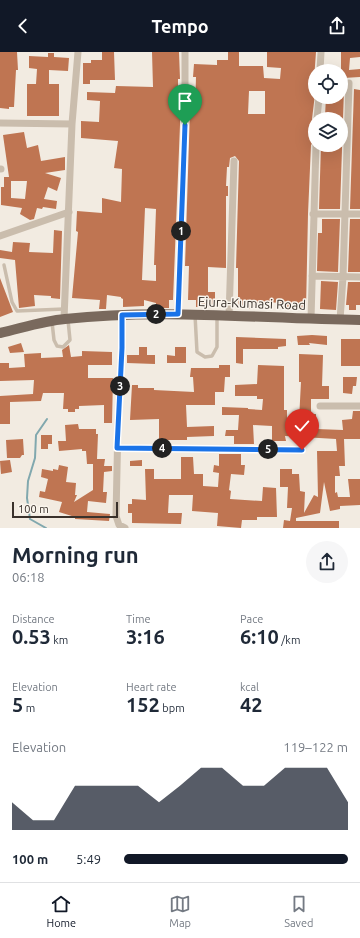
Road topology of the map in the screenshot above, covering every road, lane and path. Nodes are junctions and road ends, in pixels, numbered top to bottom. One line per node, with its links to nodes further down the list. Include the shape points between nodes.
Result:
1 (78, 52): 7 (street)
2 (185, 52): 19 (street)
3 (321, 52): 4 (street)
4 (320, 64)
5 (349, 83): 12 (street)
6 (0, 123): 7 (street)
7 (72, 124): 10 (street)
8 (316, 152): 11 (street)
9 (234, 161): 24 (street)
10 (69, 212): 14 (street); 22 (street)
11 (313, 214): 12 (street); 16 (street)
12 (345, 214): 13 (street); 17 (street)
13 (360, 214)
14 (0, 236)
15 (4, 265): 22 (lane, via 12,302 17,311)
16 (312, 276): 17 (street); 25 (street)
17 (343, 277): 18 (street); 26 (street)
18 (360, 277)
19 (178, 314): 20 (main road, Ejura-Kumasi Road); 21 (main road, Ejura-Kumasi Road)
20 (195, 314): 23 (main road, Ejura-Kumasi Road); 23 (lane, via 197,352 206,357 212,356 217,348)
21 (122, 315): 22 (main road, Ejura-Kumasi Road); 32 (street)
22 (65, 316): 28 (main road, Ejura-Kumasi Road); 28 (lane, via 70,340 62,347 57,346 54,340)
23 (217, 316): 24 (main road, Ejura-Kumasi Road)
24 (229, 316): 25 (main road, Ejura-Kumasi Road)
25 (310, 319): 26 (main road, Ejura-Kumasi Road)
26 (340, 320): 27 (main road, Ejura-Kumasi Road)
27 (360, 320)
28 (52, 321): 29 (main road, Ejura-Kumasi Road)
29 (0, 333)
30 (320, 406): 31 (street)
31 (360, 406)
32 (117, 448): 33 (street); 34 (street, via 116,516 119,525)
33 (302, 450)
34 (125, 528)

